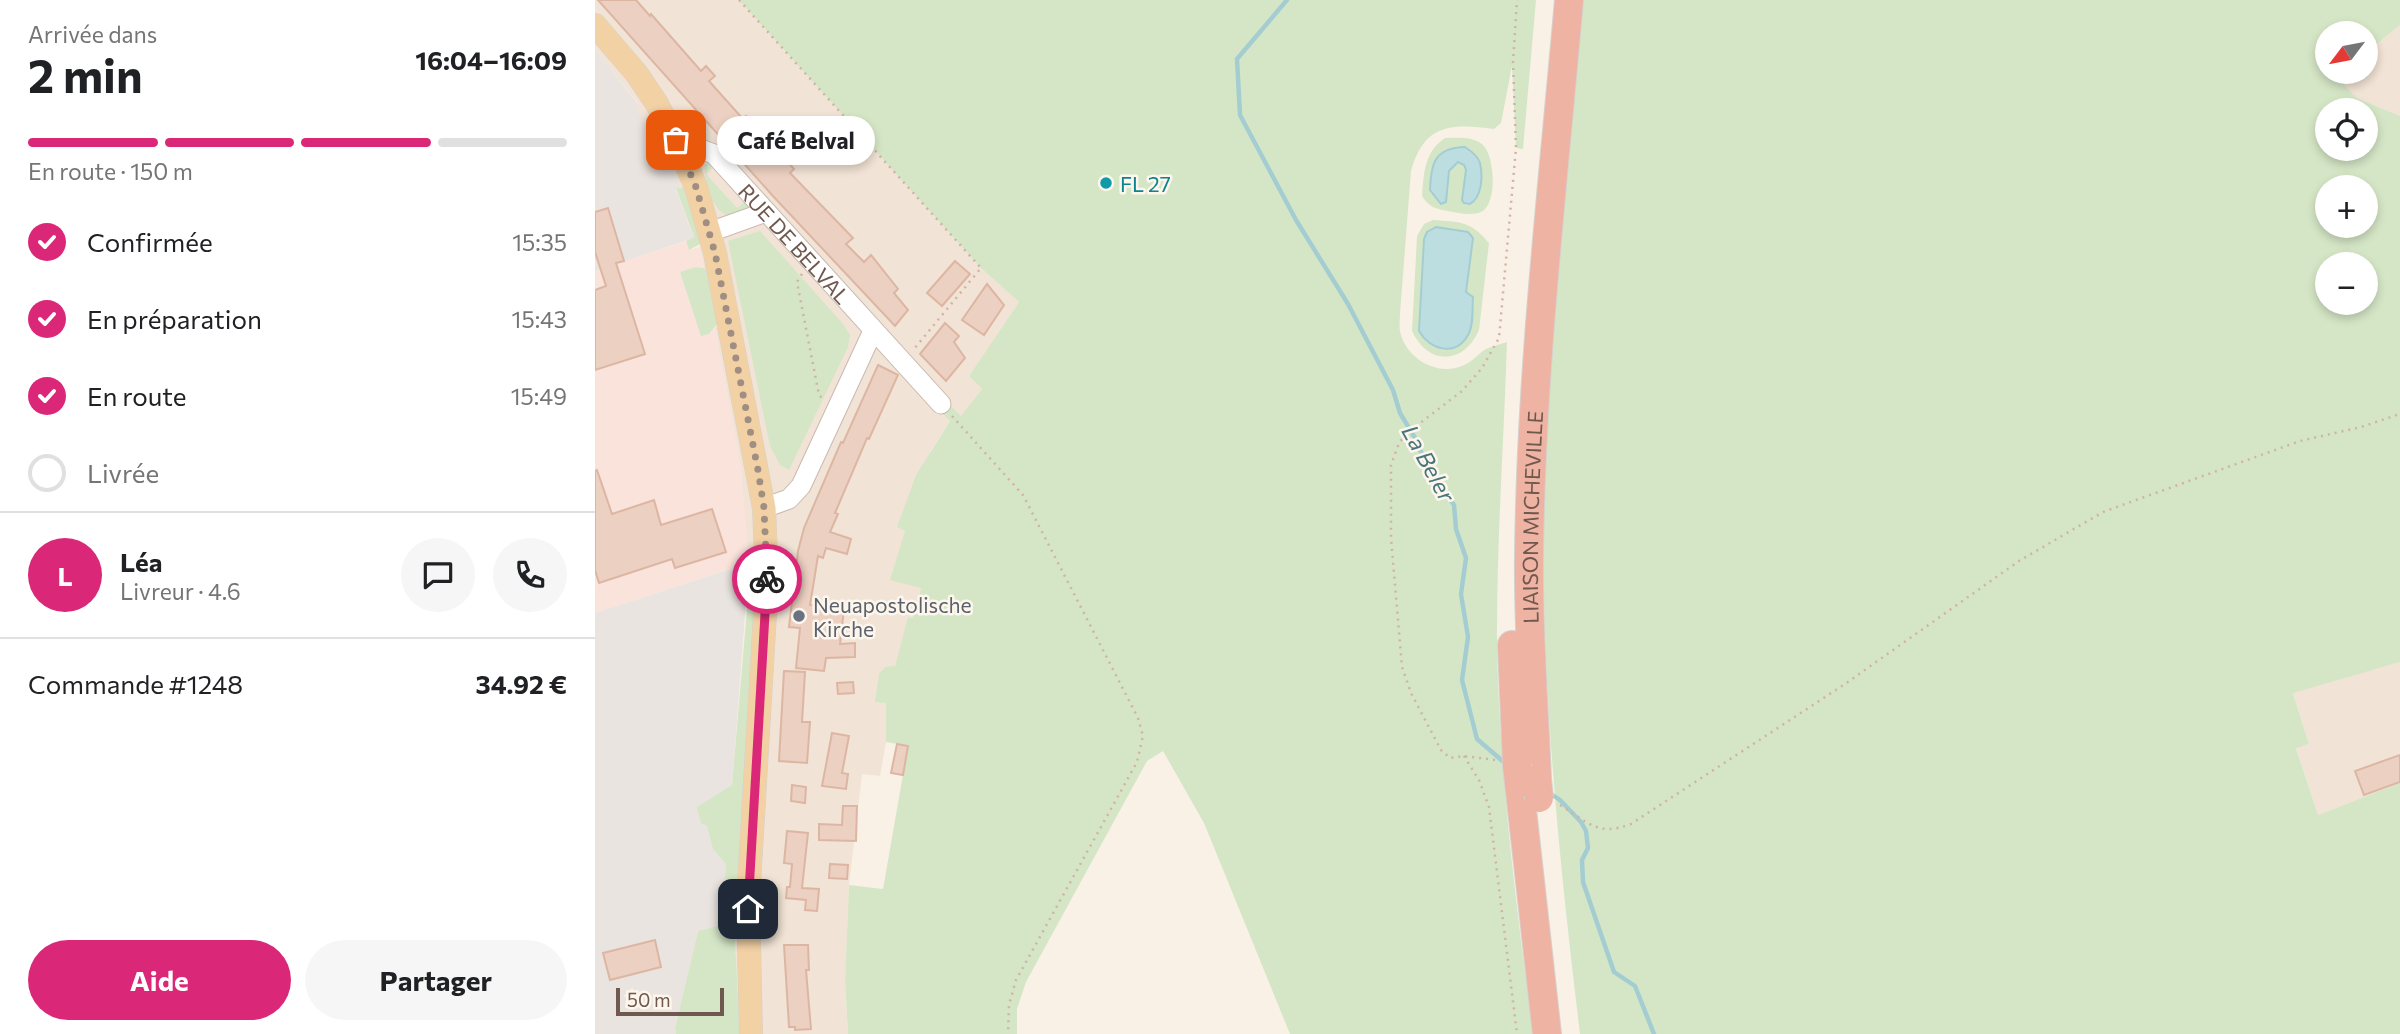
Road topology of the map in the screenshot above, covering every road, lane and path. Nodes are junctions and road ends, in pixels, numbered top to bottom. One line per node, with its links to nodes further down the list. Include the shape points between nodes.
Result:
1 (739, 0): 11 (path, via 981,268)
2 (1517, 0): 16 (path, via 1513,62 1516,148 1499,338 1462,391 1407,433 1391,465 1391,538 1402,667 1441,750 1450,758)
3 (1551, 0): 17 (highway, LIAISON MICHEVILLE, via 1520,345 1513,487 1511,586)
4 (1569, 0): 17 (highway, LIAISON MICHEVILLE, via 1537,359)
5 (595, 25): 6 (main road, via 637,74)
6 (676, 140): 7 (street, RUE DE BELVAL, via 714,154); 8 (main road)
7 (766, 212): 8 (street); 9 (street, RUE DE BELVAL)
8 (710, 232): 15 (main road)
9 (811, 262): 10 (street, RUE DE BELVAL); 13 (path, via 797,282 819,395)
10 (873, 331): 11 (street, RUE DE BELVAL); 13 (street)
11 (903, 362): 12 (street, RUE DE BELVAL)
12 (941, 404): 19 (path, via 1023,495 1138,718 1143,736 1137,762 1016,980)
13 (837, 409): 15 (street, via 801,486 789,499)
14 (2400, 414): 17 (path, via 2300,442 2103,512 2019,561 1845,684 1631,824 1600,829)
15 (764, 508): 18 (main road, via 767,580 748,900)
16 (1464, 756): 17 (path); 20 (path, via 1489,807)
17 (1528, 781): 21 (highway, LIAISON MICHEVILLE); 22 (highway, LIAISON MICHEVILLE)
18 (751, 1034)
19 (1008, 1034)
20 (1517, 1034)
21 (1547, 1034)
22 (1567, 1034)

